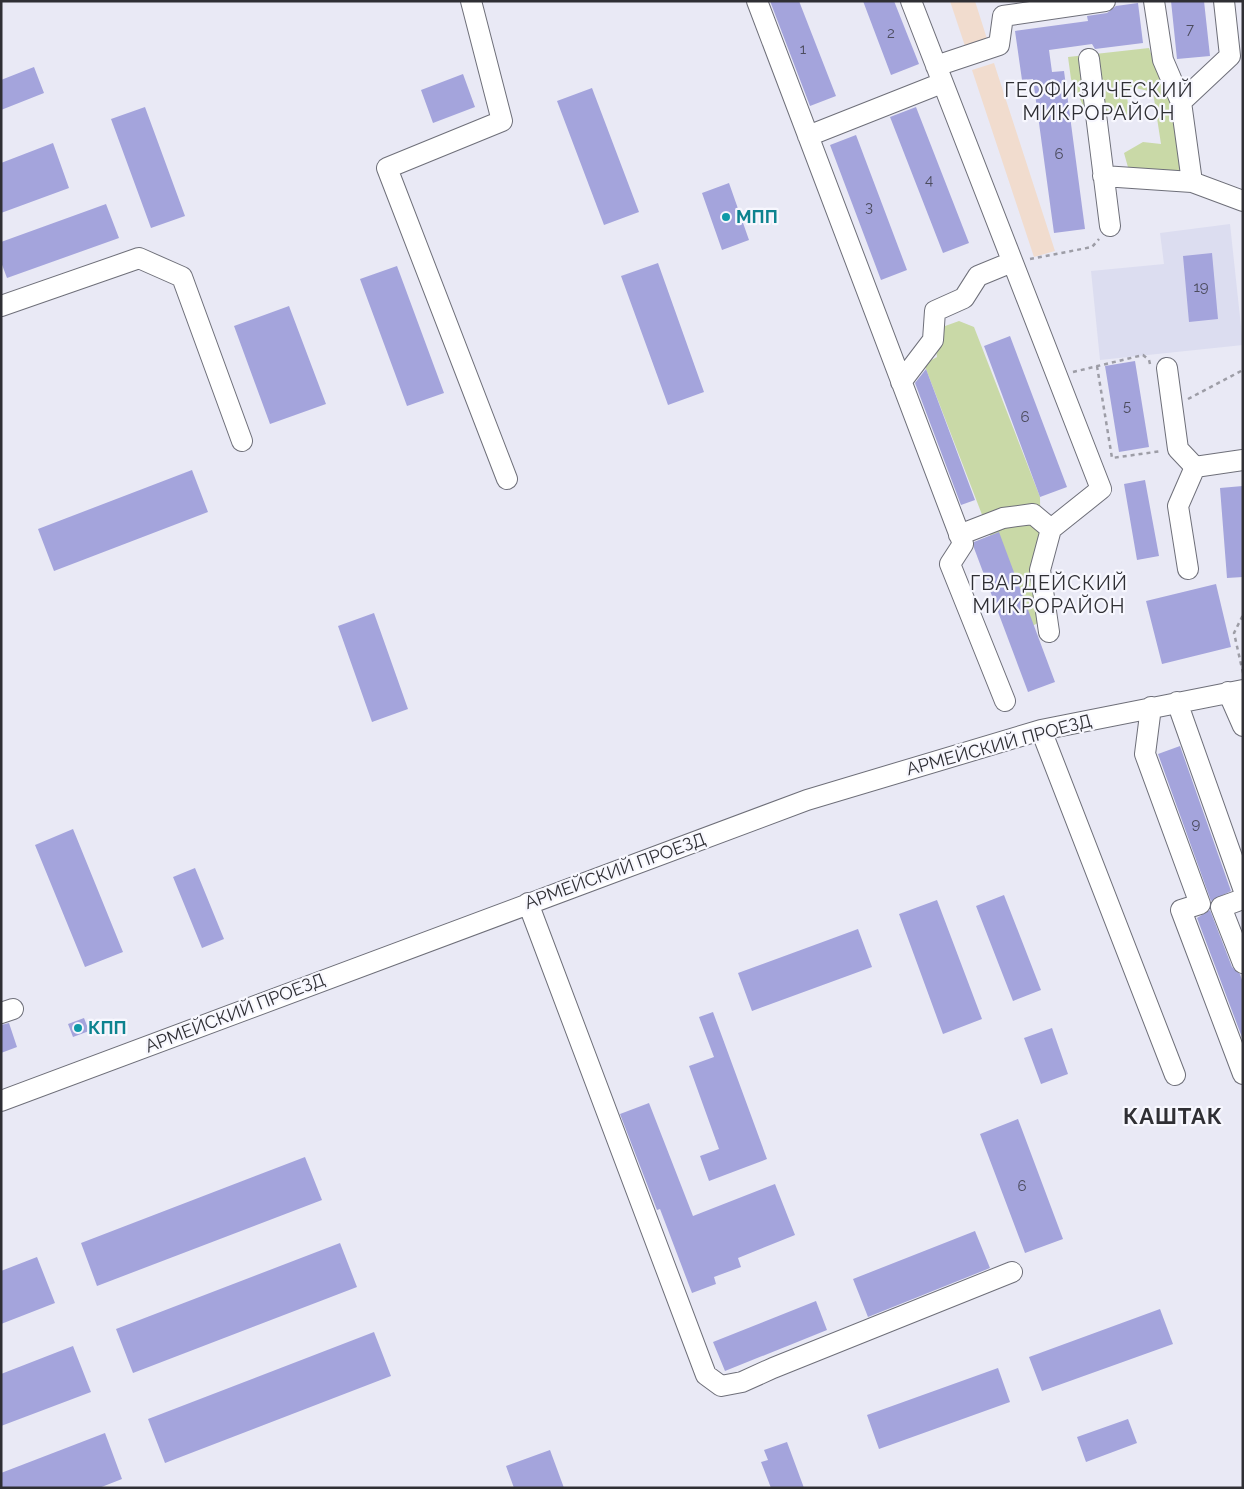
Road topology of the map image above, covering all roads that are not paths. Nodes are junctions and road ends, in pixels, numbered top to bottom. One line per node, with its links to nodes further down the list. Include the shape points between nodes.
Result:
1 (471, 1): 22 (street, via 502,120 387,168)
2 (756, 1): 10 (street)
3 (911, 1): 8 (street)
4 (1105, 1): 8 (street, via 1003,16 999,45)
5 (1154, 1): 9 (street, via 1163,60)
6 (1224, 1): 9 (street, via 1230,56)
7 (1089, 59): 11 (street)
8 (939, 74): 10 (street); 15 (street)
9 (1181, 102): 12 (street)
10 (808, 136): 18 (street)
11 (1104, 176): 12 (street); 14 (street)
12 (1192, 182): 13 (street)
13 (1243, 201)
14 (1110, 226)
15 (1012, 262): 18 (street, via 978,276 964,298 935,311 934,340); 23 (street, via 1101,489)
16 (1, 306): 19 (street, via 138,258 182,277)
17 (1159, 368): 21 (street, via 1173,410 1178,449)
18 (901, 382): 24 (street)
19 (242, 441)
20 (1243, 460): 21 (street)
21 (1195, 467): 25 (street, via 1178,506)
22 (507, 479)
23 (1051, 529): 24 (street, via 1033,514 1003,518); 26 (street, via 1040,570)
24 (959, 535): 28 (street, via 963,544 950,564)
25 (1188, 569)
26 (1049, 632)
27 (1235, 691): 29 (street, АРМЕЙСКИЙ ПРОЕЗД); 31 (street)
28 (1005, 701)
29 (1177, 702): 30 (street, АРМЕЙСКИЙ ПРОЕЗД); 33 (street)
30 (1151, 707): 32 (street, АРМЕЙСКИЙ ПРОЕЗД); 37 (street, via 1145,754 1200,904 1181,910)
31 (1243, 726)
32 (1041, 730): 35 (street, АРМЕЙСКИЙ ПРОЕЗД, via 807,800); 38 (street)
33 (1243, 888)
34 (1243, 899): 36 (street, via 1221,907)
35 (528, 903): 39 (street, АРМЕЙСКИЙ ПРОЕЗД); 40 (street, via 706,1375 721,1386 742,1382)
36 (1243, 963)
37 (1243, 1074)
38 (1175, 1075)
39 (1, 1101)
40 (1012, 1272)

